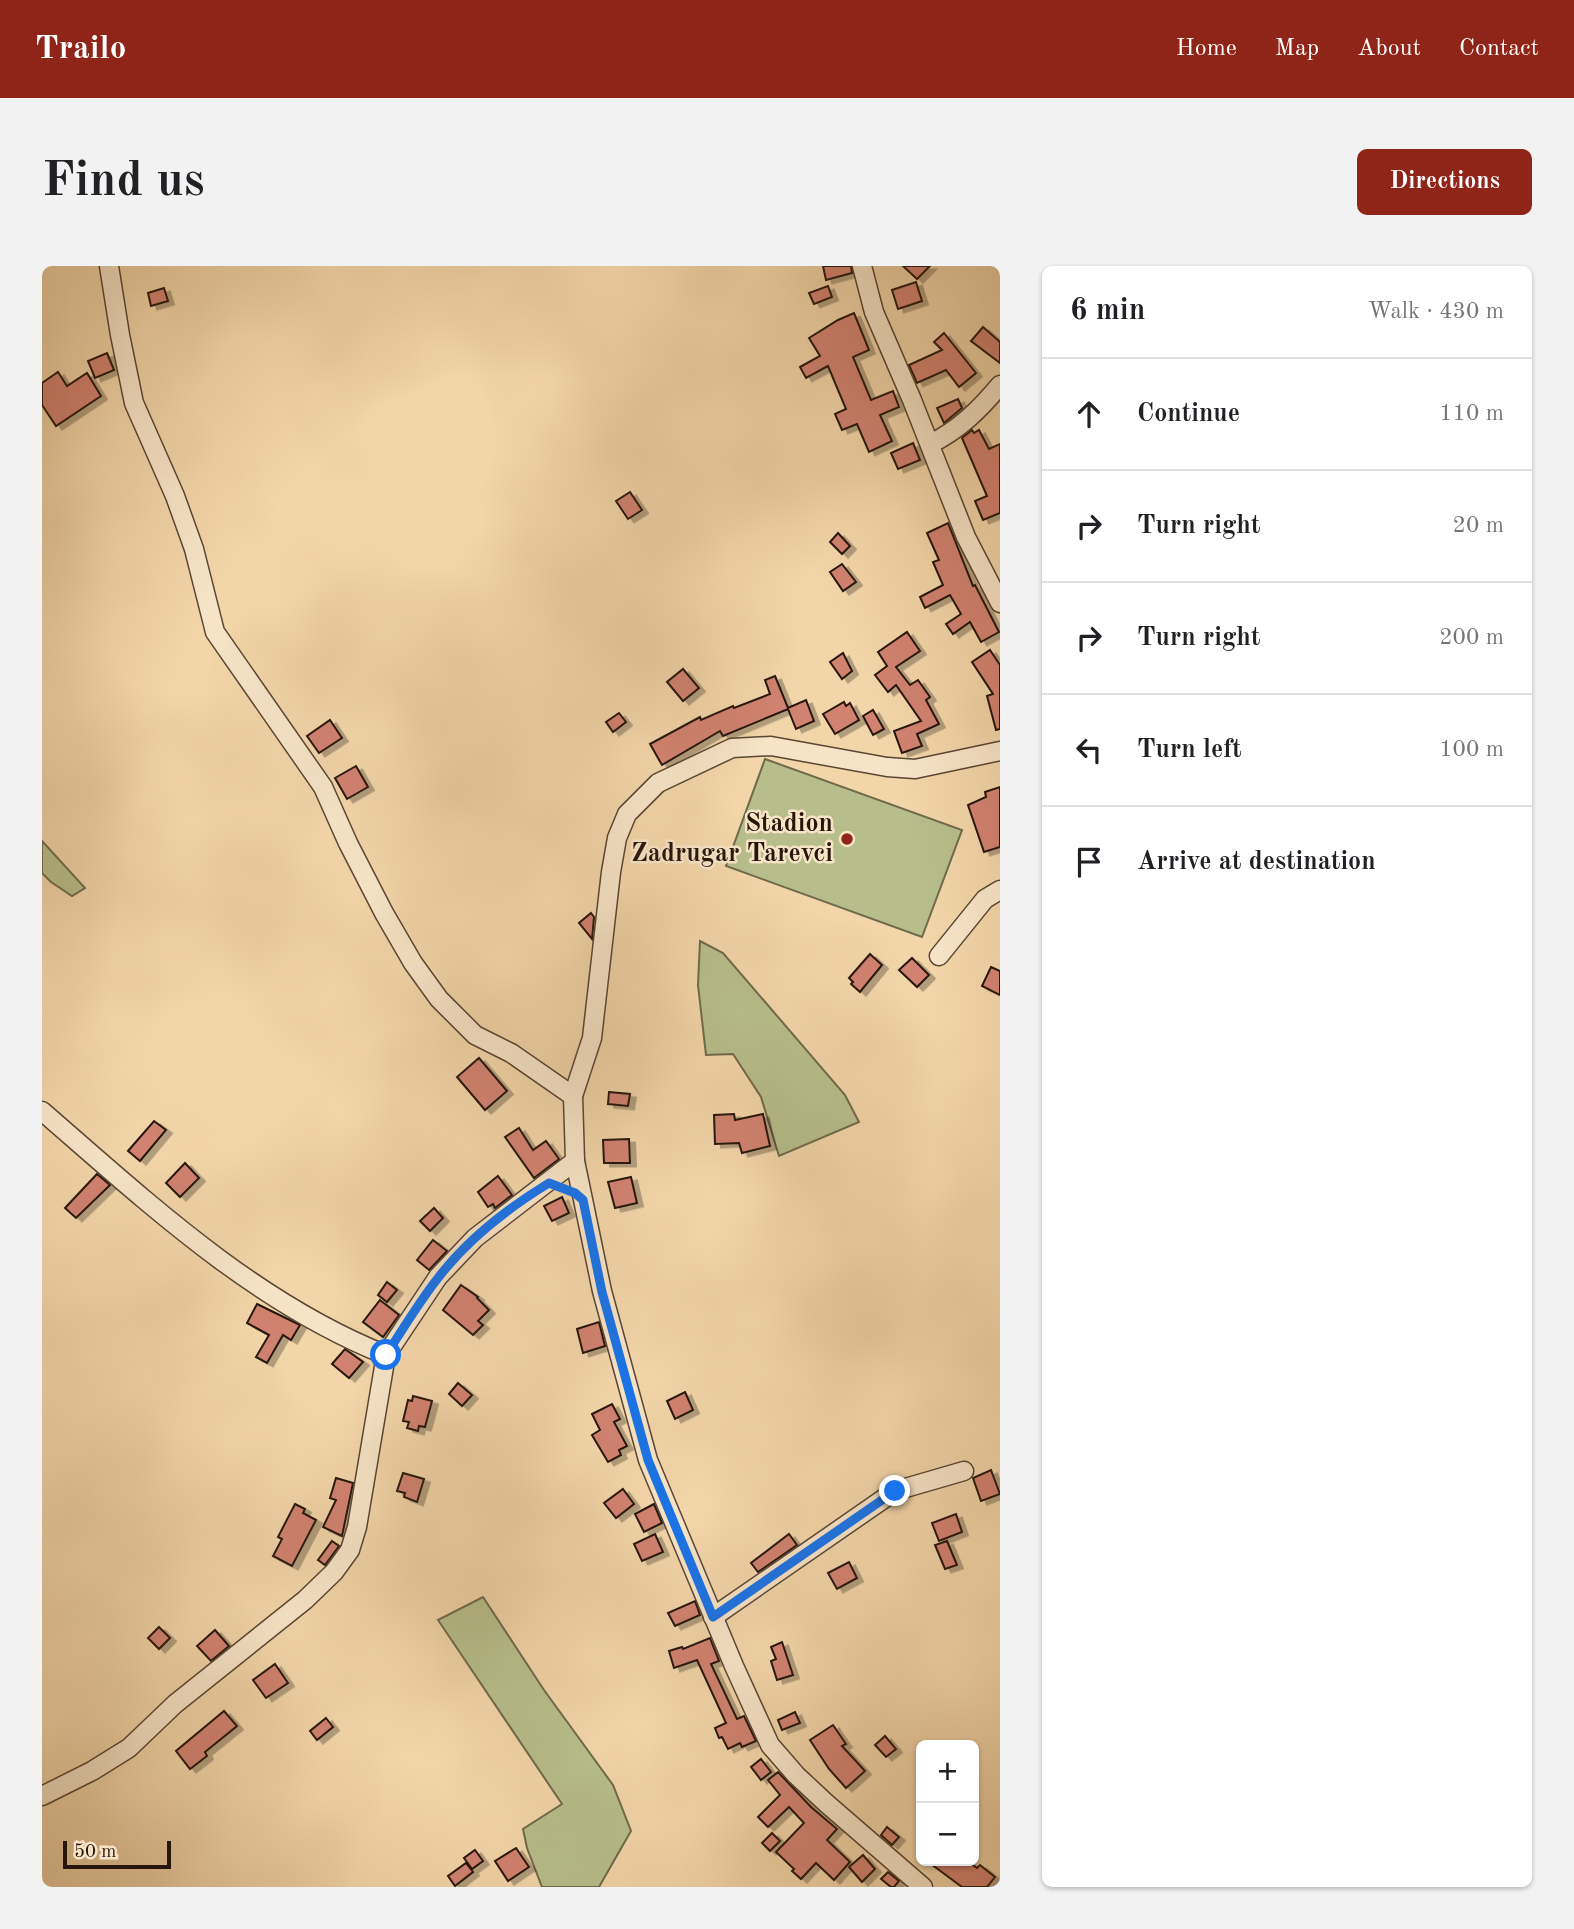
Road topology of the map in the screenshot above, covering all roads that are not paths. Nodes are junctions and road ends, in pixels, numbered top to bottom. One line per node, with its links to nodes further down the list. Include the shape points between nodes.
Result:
1 (109, 266): 9 (street, via 134,404 191,538 215,632 323,787 384,913 439,999 475,1035)
2 (862, 266): 4 (street, via 874,312)
3 (1000, 385): 4 (street, via 966,421)
4 (930, 444): 5 (street, via 966,537)
5 (1000, 603)
6 (1000, 751): 9 (street, via 915,769 771,746 732,748 658,783 627,814 617,838 592,1038)
7 (1000, 890): 8 (street, via 985,899)
8 (939, 956)
9 (573, 1096): 11 (street)
10 (42, 1111): 14 (street, via 232,1269 344,1338)
11 (575, 1161): 12 (street); 13 (street)
12 (549, 1183): 13 (street); 14 (street, via 475,1238 438,1277)
13 (583, 1200): 16 (street, via 602,1292 648,1460)
14 (386, 1355): 17 (street, via 357,1527 350,1550 334,1572 129,1748)
15 (964, 1471): 16 (street, via 895,1491)
16 (713, 1617): 18 (street, via 770,1745 826,1803)
17 (42, 1796)
18 (923, 1887)

